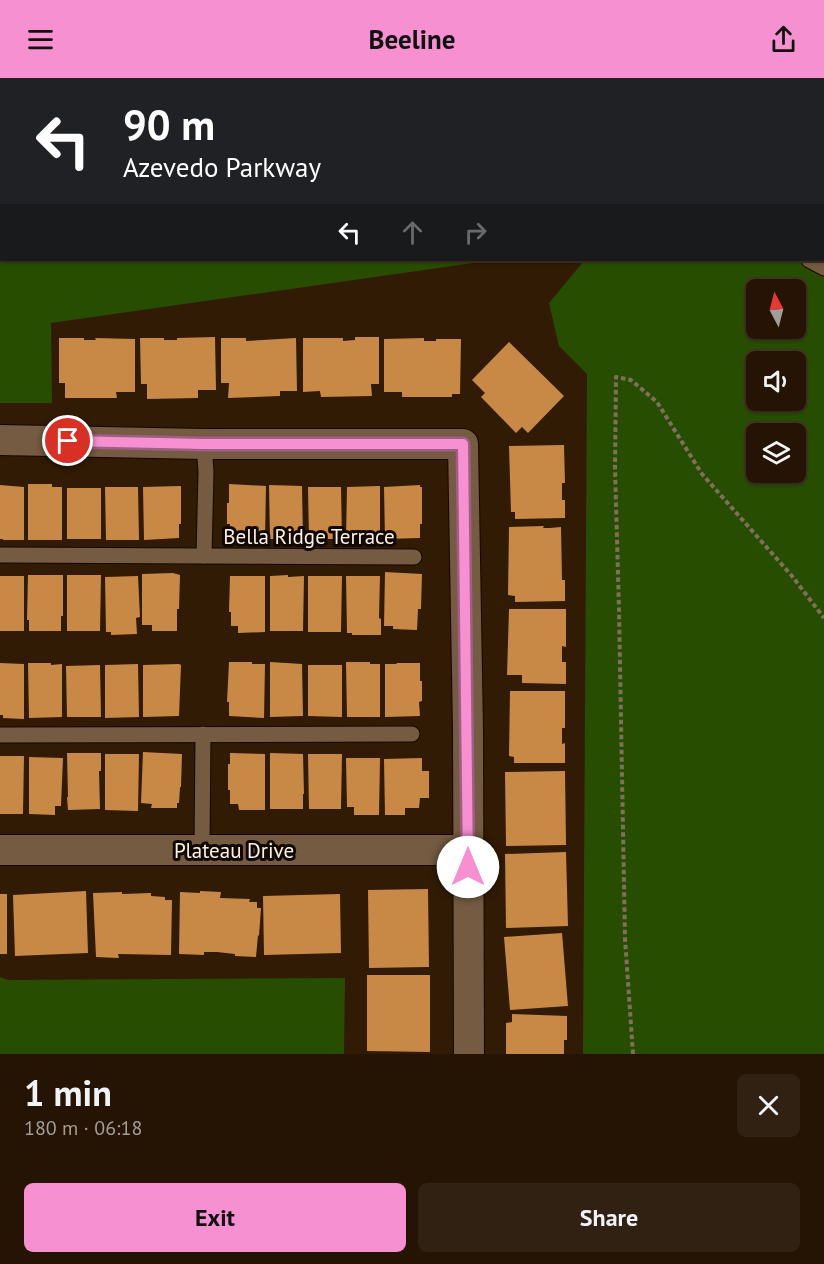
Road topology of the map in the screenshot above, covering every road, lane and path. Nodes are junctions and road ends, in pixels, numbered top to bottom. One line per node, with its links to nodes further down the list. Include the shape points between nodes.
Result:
1 (810, 261): 2 (lane)
2 (824, 268)
3 (0, 440): 4 (street)
4 (204, 444): 6 (lane, Bella Ridge Terrace); 14 (street, via 463,444)
5 (0, 555): 6 (lane, Bella Ridge Terrace)
6 (204, 556): 7 (lane, Bella Ridge Terrace)
7 (414, 557)
8 (824, 618): 16 (path, via 702,474 657,402 631,380 616,377 625,939)
9 (203, 734): 10 (lane); 11 (lane); 13 (lane)
10 (412, 734)
11 (0, 735)
12 (0, 850): 13 (street, Plateau Drive)
13 (202, 850): 14 (street, Plateau Drive)
14 (468, 850): 15 (street)
15 (470, 1054)
16 (633, 1054)

